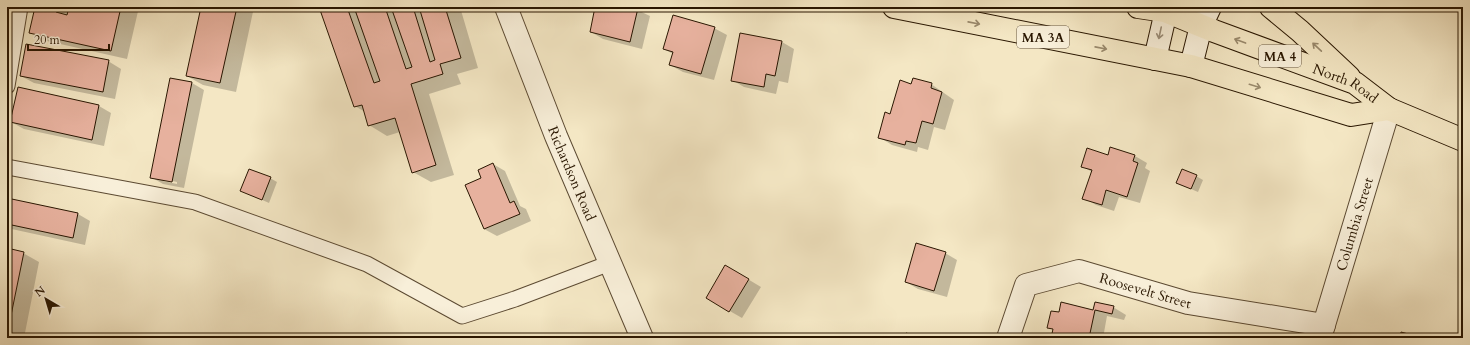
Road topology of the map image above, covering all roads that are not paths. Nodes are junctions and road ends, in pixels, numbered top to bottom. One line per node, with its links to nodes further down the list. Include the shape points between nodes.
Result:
1 (20, 7): 11 (lane)
2 (506, 7): 15 (street, Richardson Road, via 556,136)
3 (894, 7): 8 (main road, MA 3A, one-way to 8)
4 (1138, 7): 6 (main road, MA 4)
5 (1271, 7): 10 (main road, one-way to 5)
6 (1166, 9): 7 (main road, North Road / MA 4); 8 (street, one-way to 8)
7 (1205, 17): 9 (street); 10 (main road, North Road / MA 4, one-way to 7)
8 (1155, 59): 9 (main road, MA 3A)
9 (1191, 66): 12 (main road, North Road / MA 4, one-way to 12, via 1351,116)
10 (1355, 84): 12 (main road, North Road / MA 4)
11 (7, 86)
12 (1389, 109): 13 (main road, North Road / MA 4); 16 (street, Columbia Street)
13 (1463, 140)
14 (7, 167): 15 (lane, via 195,202 366,264 462,316)
15 (610, 263): 17 (street, Richardson Road)
16 (1322, 331): 18 (street, Roosevelt Street, via 1188,303 1078,271 1026,285)
17 (642, 338)
18 (1008, 338)

